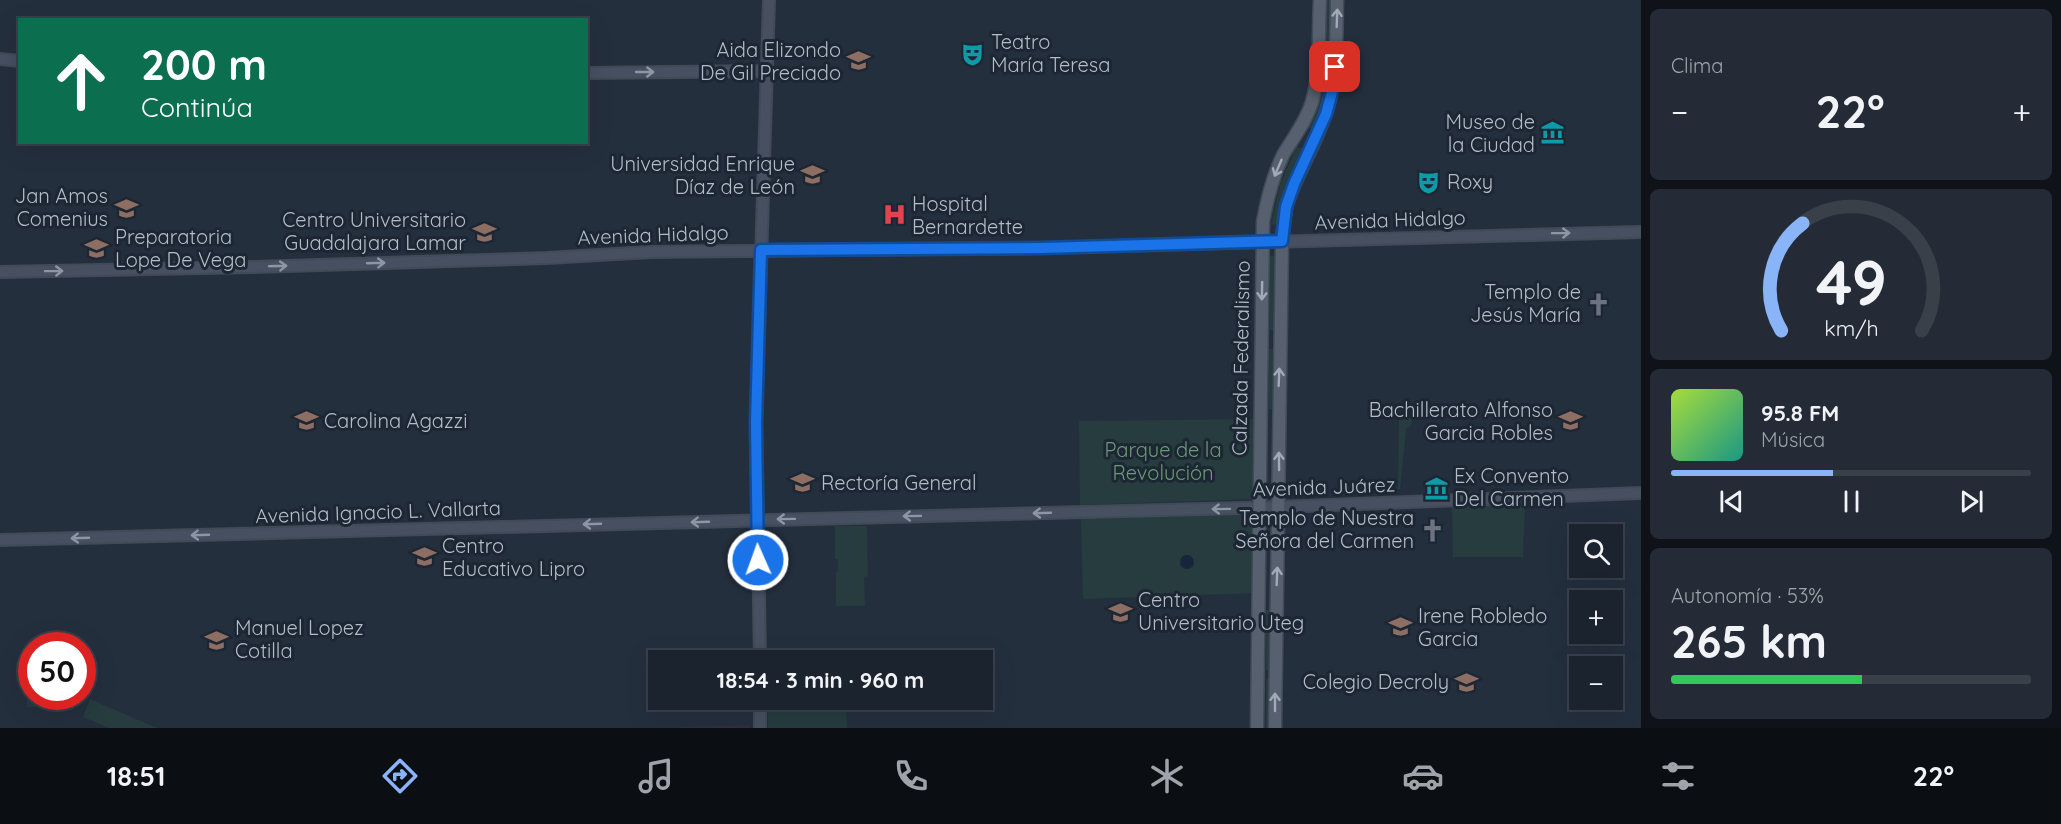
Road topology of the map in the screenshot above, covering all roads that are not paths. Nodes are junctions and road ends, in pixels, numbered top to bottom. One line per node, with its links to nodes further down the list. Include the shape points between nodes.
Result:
1 (769, 0): 6 (main road)
2 (1320, 0): 10 (main road, Calzada Federalismo, one-way to 10, via 1311,103 1273,180)
3 (1337, 0): 9 (main road, Calzada Federalismo, one-way to 3, via 1289,200 1332,92)
4 (0, 59): 5 (main road)
5 (18, 61)
6 (766, 71): 7 (main road, one-way to 6); 11 (main road)
7 (588, 73)
8 (1641, 232): 9 (main road, Avenida Hidalgo, one-way to 8)
9 (1282, 241): 10 (main road, Avenida Hidalgo); 14 (main road, Calzada Federalismo, one-way to 9)
10 (1262, 242): 11 (main road, Avenida Hidalgo); 15 (main road, Calzada Federalismo, one-way to 15)
11 (761, 250): 12 (main road, Avenida Hidalgo, one-way to 11); 16 (main road)
12 (0, 272)
13 (1641, 493): 14 (main road, Avenida Juárez)
14 (1279, 507): 15 (main road, Avenida Juárez); 22 (main road, Calzada Federalismo, one-way to 14)
15 (1258, 508): 16 (main road, Avenida Juárez, one-way to 16); 21 (main road, Calzada Federalismo)
16 (757, 520): 17 (main road, Avenida Ignacio L. Vallarta, one-way to 17); 18 (main road)
17 (0, 540)
18 (760, 650)
19 (760, 710): 20 (main road)
20 (760, 728)
21 (1257, 728)
22 (1275, 728)

